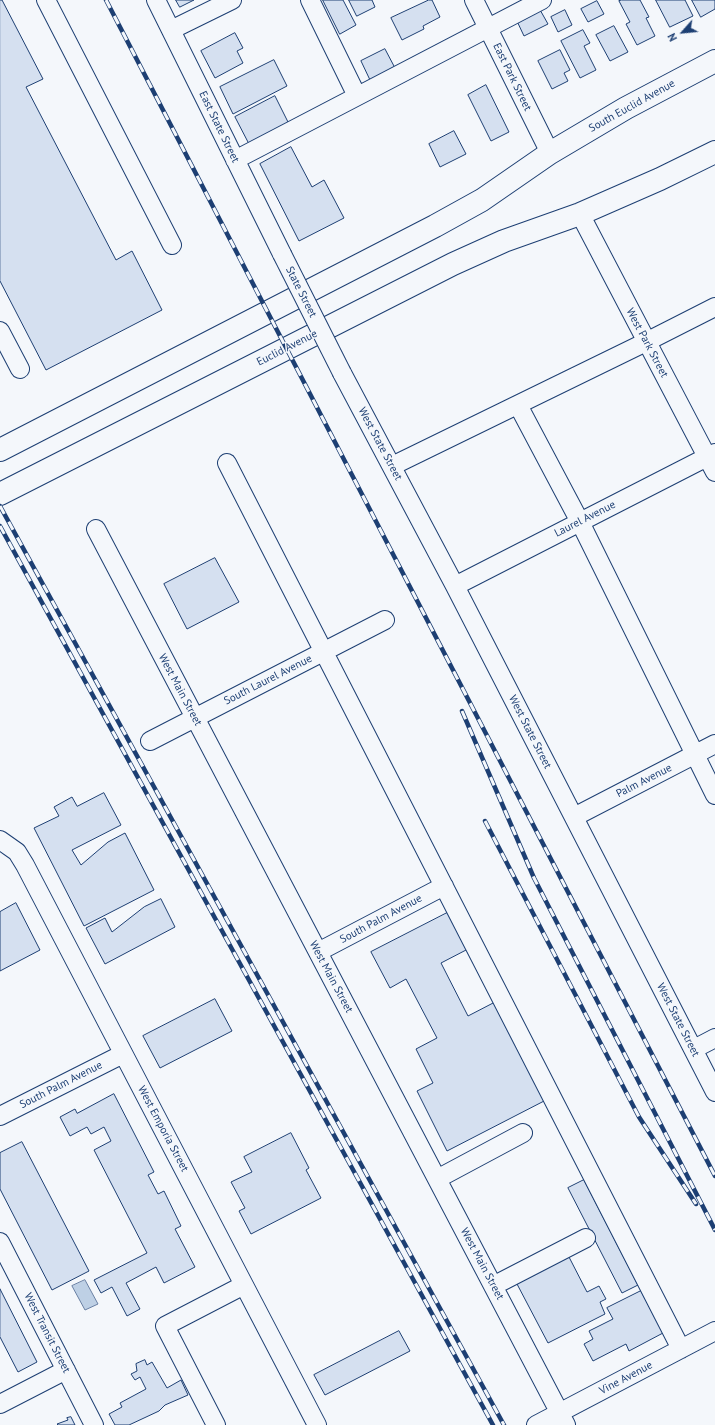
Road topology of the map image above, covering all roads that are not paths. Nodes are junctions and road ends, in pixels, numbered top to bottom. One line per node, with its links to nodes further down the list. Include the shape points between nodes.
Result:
1 (46, 0): 15 (street)
2 (156, 0): 8 (street, East State Street)
3 (232, 0): 8 (street)
4 (310, 0): 10 (street)
5 (474, 0): 7 (street, East Park Street)
6 (542, 0): 7 (street)
7 (488, 28): 10 (street); 12 (street, East Park Street)
8 (171, 30): 13 (street, East State Street)
9 (715, 61): 12 (main road, South Euclid Avenue, via 626,108)
10 (357, 96): 13 (street)
11 (715, 152): 14 (main road)
12 (550, 153): 23 (main road, via 482,200 435,226)
13 (236, 160): 16 (street, East State Street)
14 (580, 214): 19 (street, West Park Street); 27 (main road, Euclid Avenue, via 504,241 453,264)
15 (172, 245)
16 (282, 254): 21 (street, State Street, bridge)
17 (715, 307): 19 (street)
18 (0, 331): 20 (street)
19 (646, 342): 22 (street); 24 (street, West Park Street)
20 (20, 370)
21 (342, 373): 26 (street, West State Street)
22 (518, 405): 26 (street); 28 (street)
23 (0, 450)
24 (712, 460): 28 (street, Laurel Avenue)
25 (227, 463): 32 (street)
26 (392, 466): 30 (street, West State Street)
27 (0, 494)
28 (580, 522): 30 (street, Laurel Avenue); 36 (street)
29 (96, 529): 33 (street, West Main Street)
30 (455, 586): 38 (street, West State Street)
31 (385, 620): 32 (street, South Laurel Avenue)
32 (323, 652): 33 (street, South Laurel Avenue); 40 (street)
33 (195, 718): 34 (street, South Laurel Avenue); 41 (street, West Main Street)
34 (150, 741)
35 (715, 744): 36 (street, Palm Avenue)
36 (695, 755): 37 (street); 38 (street, Palm Avenue)
37 (715, 795)
38 (574, 817): 43 (street, West State Street)
39 (0, 840): 44 (street, West Emporia Street, via 17,852 25,864)
40 (444, 886): 41 (street, South Palm Avenue); 54 (street)
41 (318, 952): 48 (street, West Main Street)
42 (715, 1038): 43 (street)
43 (694, 1049): 45 (street, West State Street)
44 (123, 1054): 46 (street, South Palm Avenue); 51 (street, West Emporia Street)
45 (715, 1092)
46 (0, 1116)
47 (523, 1133): 48 (street)
48 (437, 1179): 52 (street, West Main Street)
49 (586, 1238): 52 (street)
50 (0, 1242): 55 (street, West Transit Street)
51 (244, 1285): 59 (street, via 165,1326); 60 (street, West Emporia Street)
52 (493, 1286): 57 (street, West Main Street)
53 (715, 1331): 54 (street, Vine Avenue)
54 (681, 1349): 57 (street, Vine Avenue)
55 (66, 1370): 56 (street); 58 (street, West Transit Street)
56 (0, 1404)
57 (563, 1419): 61 (street, Vine Avenue)
58 (94, 1425)
59 (216, 1425)
60 (317, 1425)
61 (536, 1425)

